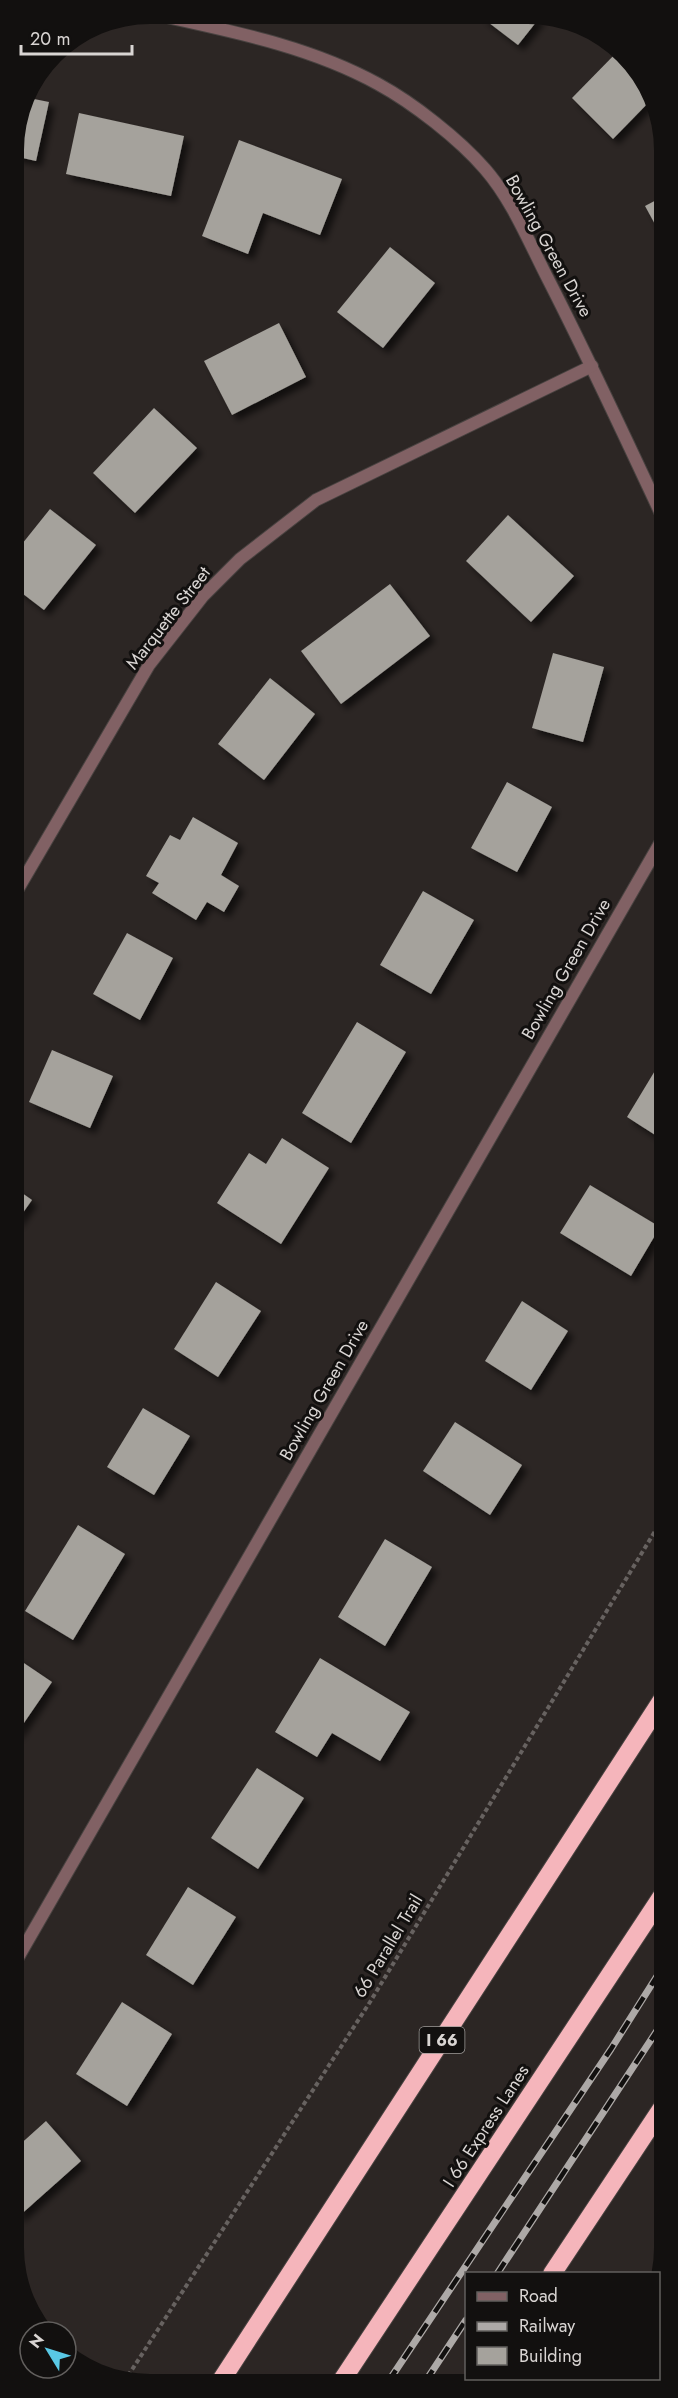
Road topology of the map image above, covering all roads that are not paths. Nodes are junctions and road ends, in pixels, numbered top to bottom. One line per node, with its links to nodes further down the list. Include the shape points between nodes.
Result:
1 (215, 24): 2 (street, Bowling Green Drive, via 333,63 380,85 439,126 485,169 513,211)
2 (592, 366): 3 (street, Bowling Green Drive); 5 (street, Marquette Street, via 316,500 240,559 203,596 149,665)
3 (654, 499)
4 (654, 854): 8 (street, Bowling Green Drive)
5 (24, 879)
6 (654, 1712): 11 (highway, I 66)
7 (654, 1908): 12 (highway, I 66 Express Lanes)
8 (24, 1947)
9 (654, 2120): 10 (highway)
10 (553, 2272)
11 (225, 2374)
12 (346, 2374)

